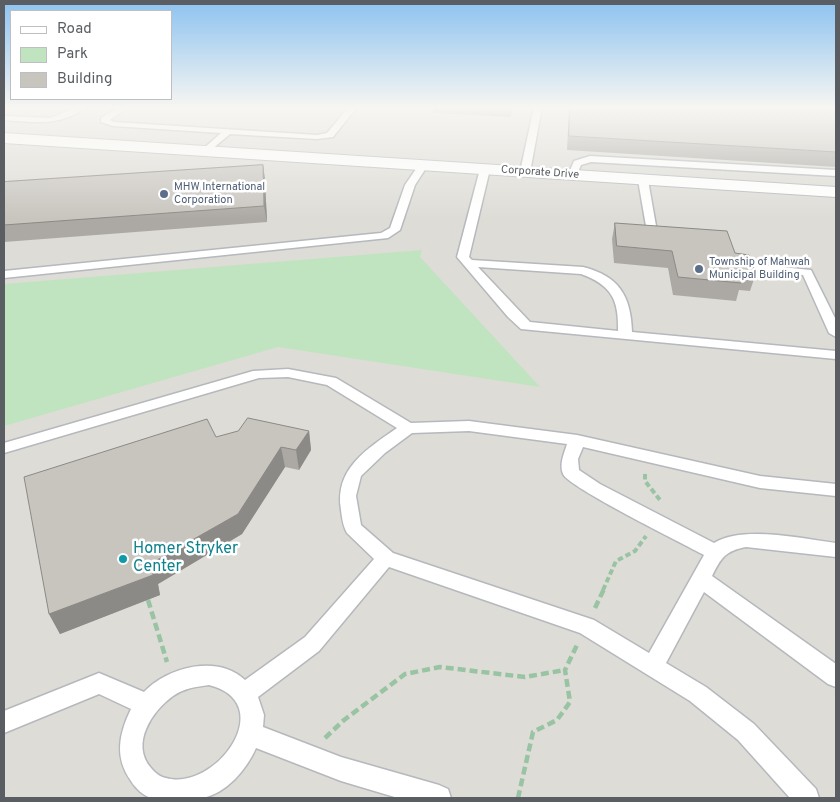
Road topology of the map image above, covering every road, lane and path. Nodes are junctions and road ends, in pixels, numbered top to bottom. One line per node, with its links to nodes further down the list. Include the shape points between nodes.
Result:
1 (104, 144): 4 (street, Corporate Drive)
2 (213, 144): 4 (lane)
3 (531, 144): 7 (lane)
4 (206, 151): 5 (street, Corporate Drive)
5 (422, 165): 6 (street, Corporate Drive); 15 (lane, via 410,185 395,230 384,236)
6 (485, 169): 7 (street, Corporate Drive); 13 (lane, via 465,245 463,257)
7 (525, 172): 9 (street, Corporate Drive)
8 (836, 173): 9 (lane, via 590,159 577,163)
9 (573, 175): 10 (street, Corporate Drive)
10 (643, 180): 11 (street, Corporate Drive); 12 (lane)
11 (836, 192)
12 (650, 226)
13 (468, 263): 17 (lane, via 526,326); 17 (lane, via 584,271 597,275 607,281 624,304)
14 (740, 266): 16 (lane, via 807,272)
15 (4, 274)
16 (836, 333)
17 (625, 335): 18 (lane)
18 (836, 355)
19 (408, 428): 20 (lane, via 469,426); 21 (lane, via 331,382 288,373 258,374); 25 (lane, via 353,474 347,496 353,528)
20 (577, 440): 22 (lane, via 760,482); 24 (lane, via 570,459 571,473)
21 (4, 448)
22 (836, 490)
23 (836, 550): 24 (lane, via 746,540 729,543)
24 (715, 552): 26 (lane)
25 (386, 558): 28 (lane, via 587,626); 32 (lane, via 312,644)
26 (701, 579): 28 (lane); 30 (lane)
27 (148, 600): 31 (path)
28 (653, 667): 38 (lane, via 698,694 746,732)
29 (565, 670): 36 (path, via 525,677 440,667 406,674 344,720)
30 (836, 678)
31 (174, 684): 32 (lane, via 187,678 210,675 230,680); 33 (lane)
32 (245, 693): 35 (lane, via 252,712)
33 (147, 705): 34 (lane, via 99,683); 35 (lane, via 135,726 130,750 136,770 151,786 173,792 198,789 222,776 241,757)
34 (4, 722)
35 (251, 734): 36 (lane)
36 (307, 756): 37 (lane)
37 (439, 798)
38 (807, 798)

